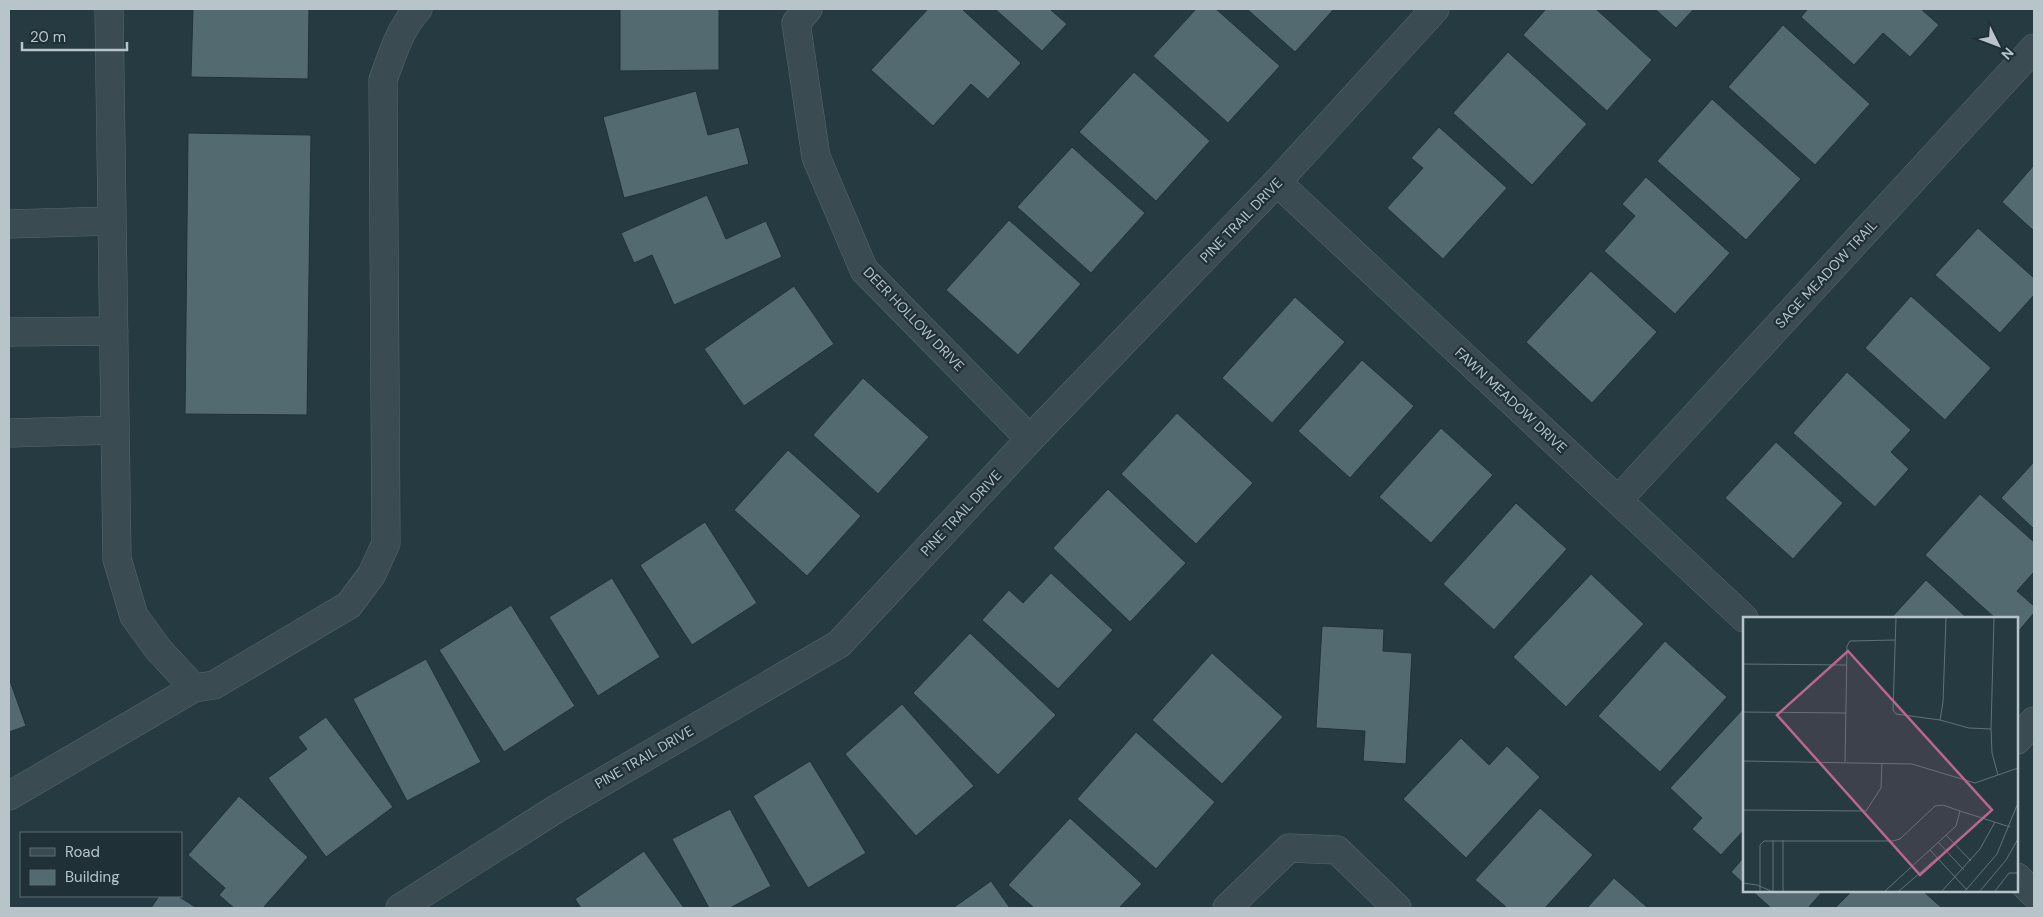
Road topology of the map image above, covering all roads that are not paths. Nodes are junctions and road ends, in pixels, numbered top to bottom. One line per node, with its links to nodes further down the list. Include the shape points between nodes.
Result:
1 (109, 9): 7 (street)
2 (418, 9): 16 (street, via 395,47 383,80 386,543 372,574 349,605 214,685)
3 (808, 9): 13 (street, DEER HOLLOW DRIVE, via 796,23 816,157 864,270)
4 (1435, 9): 6 (street, PINE TRAIL DRIVE)
5 (2034, 48): 14 (street, SAGE MEADOW TRAIL)
6 (1277, 182): 13 (street, PINE TRAIL DRIVE); 14 (street, FAWN MEADOW DRIVE)
7 (112, 221): 8 (street); 9 (street)
8 (9, 224)
9 (114, 331): 10 (street); 11 (street)
10 (9, 332)
11 (115, 430): 12 (street); 16 (street, via 117,559 134,616 158,649)
12 (9, 433)
13 (1030, 439): 22 (street, PINE TRAIL DRIVE, via 839,644 556,809)
14 (1618, 500): 15 (street, FAWN MEADOW DRIVE)
15 (1743, 617)
16 (194, 688): 19 (street)
17 (2034, 721): 18 (street)
18 (2018, 739)
19 (9, 796)
20 (2018, 878): 21 (street)
21 (2034, 894)
22 (400, 908)
23 (1227, 908): 24 (street, via 1289,848 1337,850)
24 (1397, 908)

